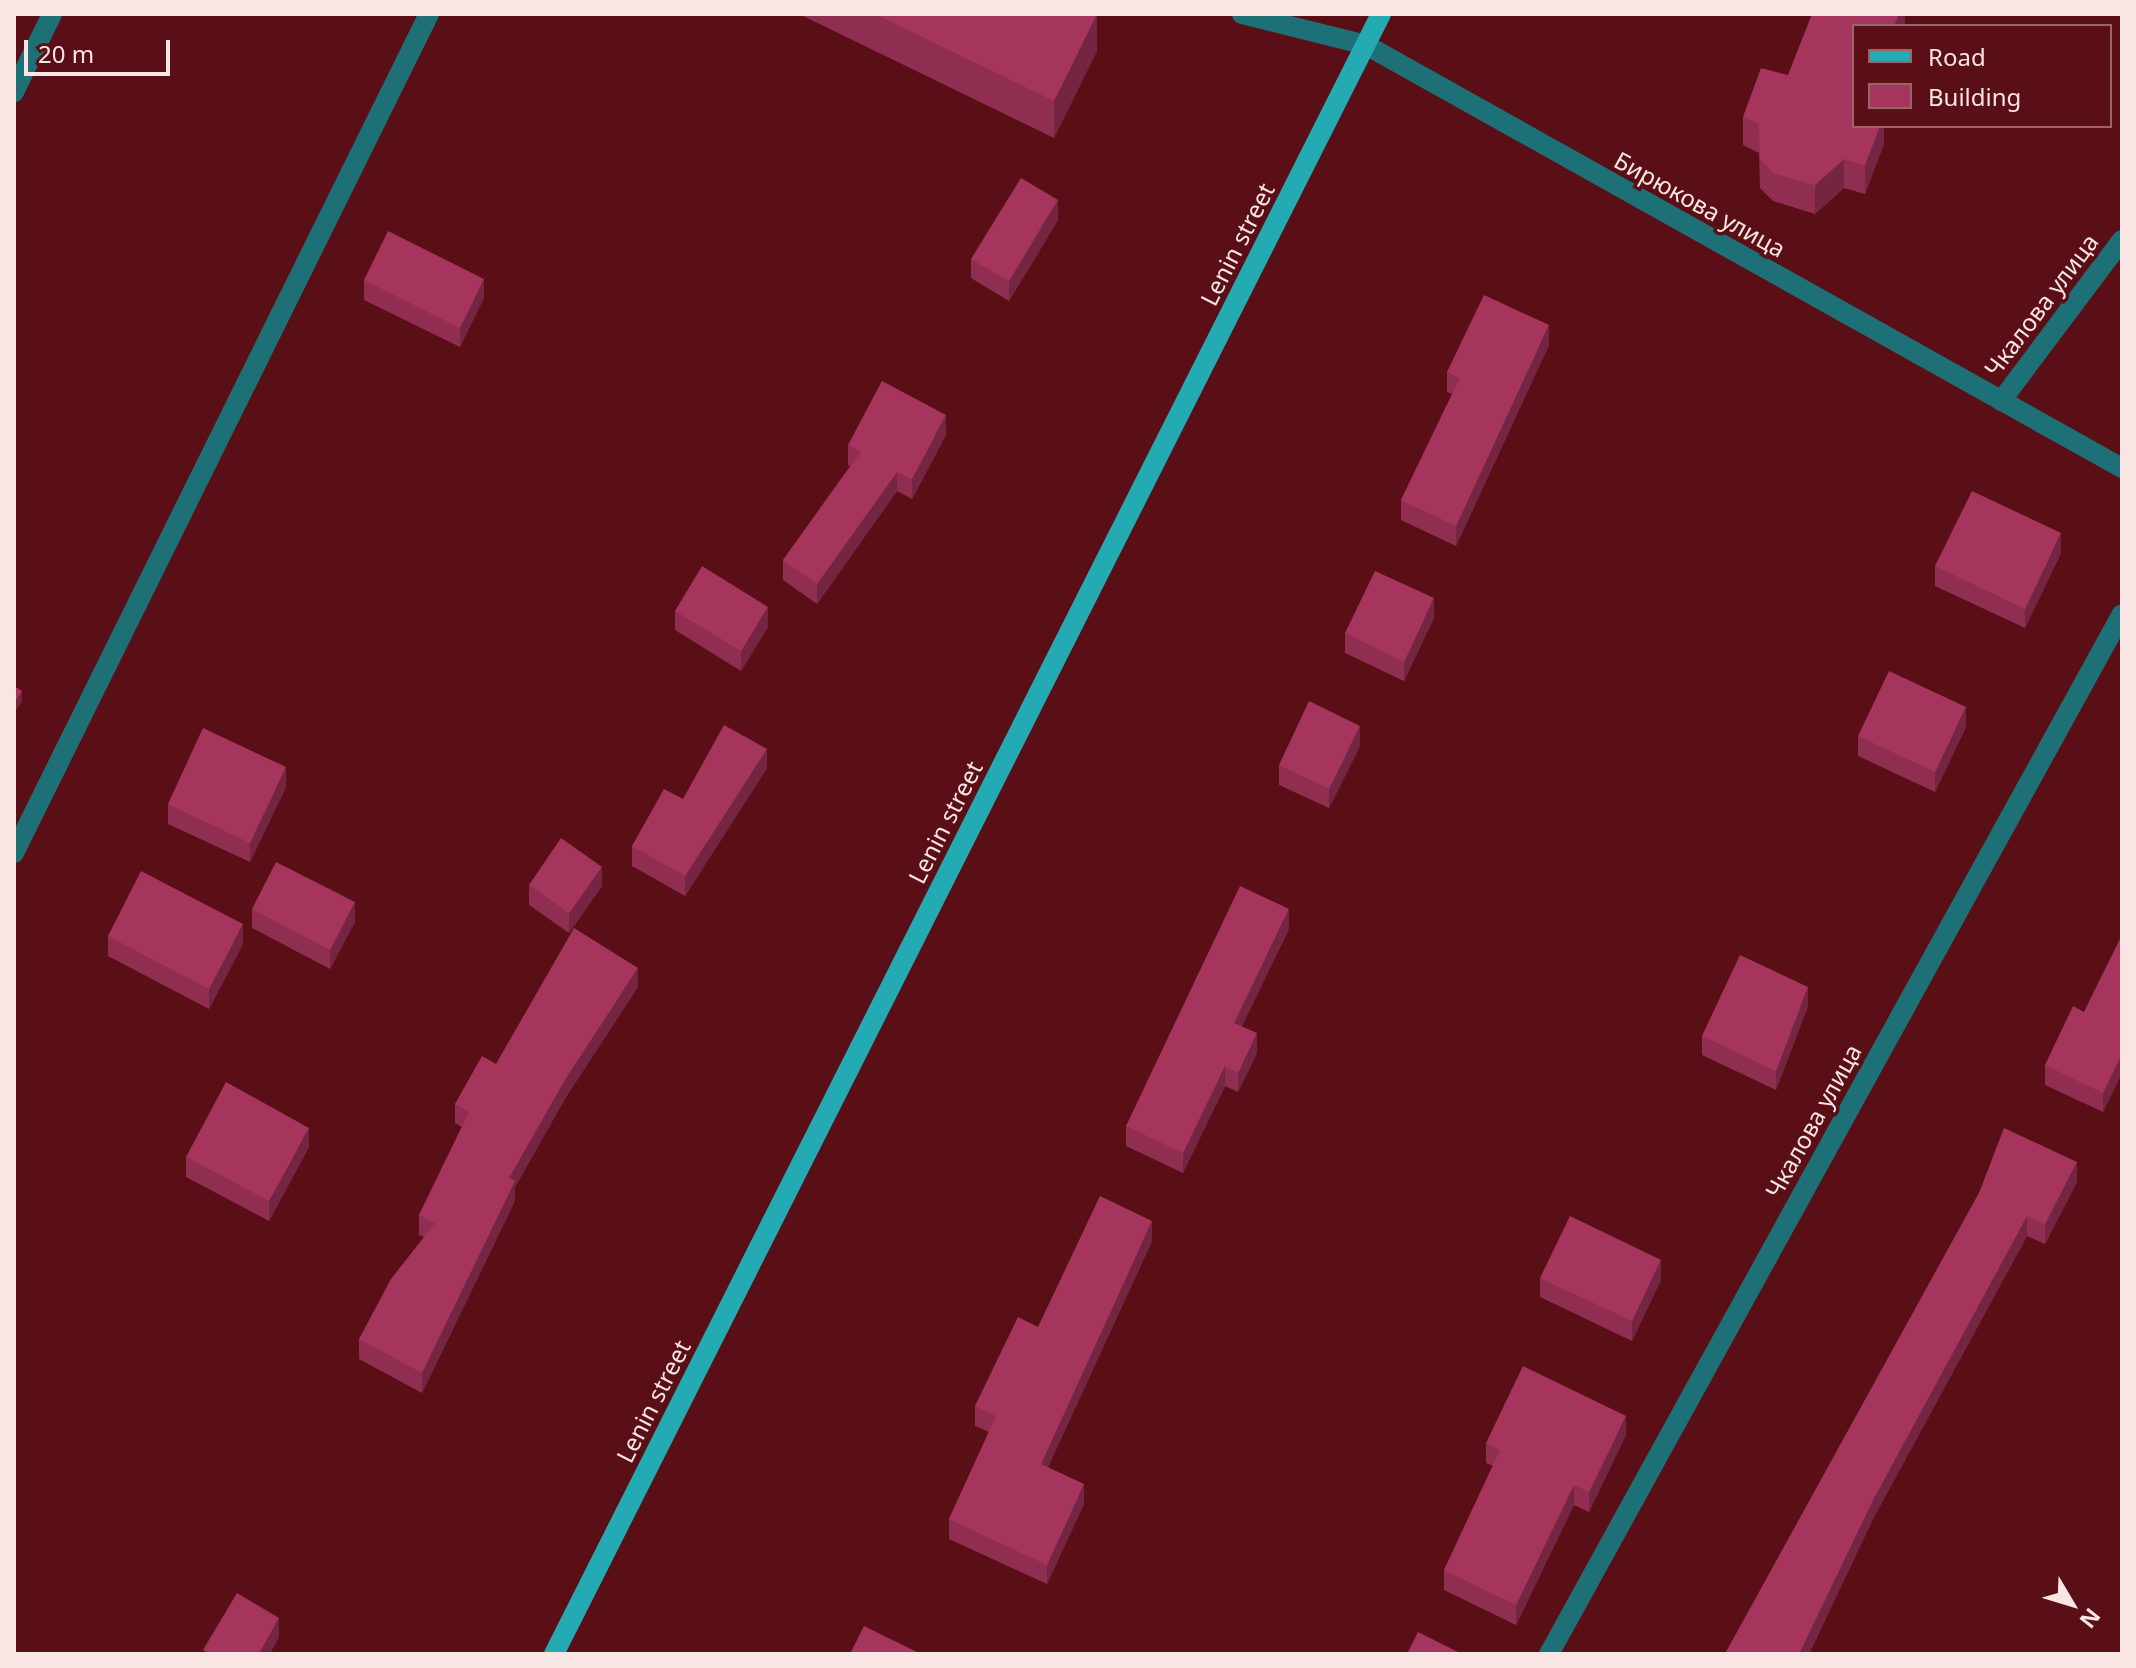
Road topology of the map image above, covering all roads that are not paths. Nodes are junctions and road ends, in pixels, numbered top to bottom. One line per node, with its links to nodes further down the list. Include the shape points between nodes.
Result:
1 (52, 14): 6 (street)
2 (429, 14): 11 (street)
3 (1242, 14): 5 (street, Бирюкова улица)
4 (1381, 14): 5 (main road, Lenin street)
5 (1366, 45): 8 (street, Бирюкова улица); 12 (main road, Lenin street)
6 (14, 92)
7 (2122, 240): 8 (street, Чкалова улица)
8 (2001, 401): 9 (street, Бирюкова улица)
9 (2122, 468)
10 (2122, 614): 13 (street, Чкалова улица)
11 (14, 853)
12 (554, 1654)
13 (1549, 1654)

